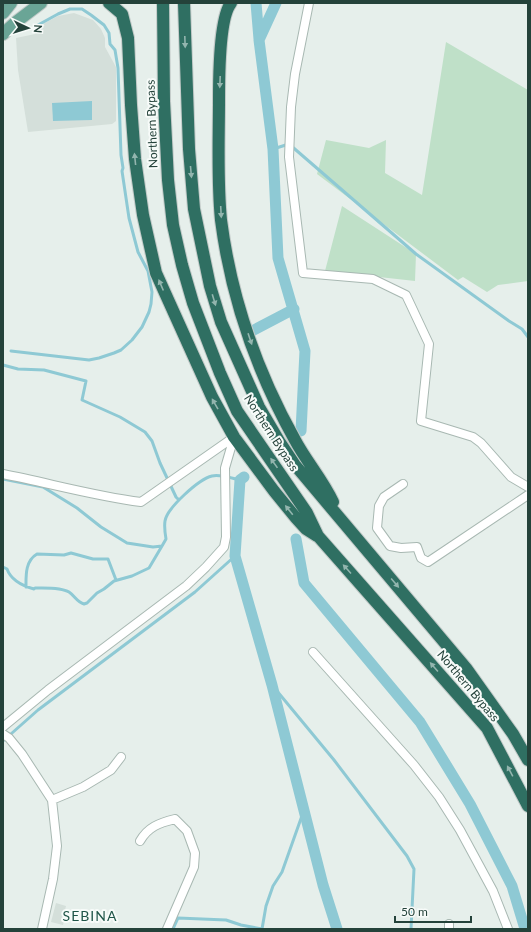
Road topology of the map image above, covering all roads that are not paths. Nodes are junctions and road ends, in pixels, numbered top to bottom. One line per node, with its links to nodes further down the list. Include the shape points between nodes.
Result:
1 (11, 3): 8 (main road)
2 (41, 3): 9 (main road)
3 (108, 3): 10 (highway, one-way to 3, via 212,397 156,274 143,215 135,160 128,38 122,14)
4 (163, 3): 16 (highway, Northern Bypass, one-way to 4, via 307,512 237,411 207,341 191,295 173,225 168,180)
5 (184, 3): 15 (highway, Northern Bypass, one-way to 15, via 188,149 194,209 210,286 221,322 259,406 278,441 303,475)
6 (231, 3): 15 (highway, one-way to 15, via 221,43 219,90 219,177 227,260 238,305 261,371 295,440 330,495)
7 (309, 3): 13 (street, via 291,107 290,157 303,273 372,279 406,295 429,344 421,421 473,437 511,477)
8 (3, 13)
9 (3, 34)
10 (234, 437): 11 (street, via 141,502 98,496); 16 (highway, one-way to 10, via 306,529 296,518); 18 (street, via 225,468 224,547 186,586)
11 (3, 474)
12 (403, 484): 14 (street, via 384,497 379,506 377,528 390,546 416,547 421,558 428,562)
13 (528, 487)
14 (528, 495)
15 (343, 521): 21 (highway, Northern Bypass, one-way to 21, via 466,668 513,734)
16 (318, 536): 23 (highway, Northern Bypass, one-way to 16, via 487,728)
17 (313, 652): 27 (street, via 414,765 439,797 493,891)
18 (3, 727)
19 (5, 735): 22 (street, via 22,754)
20 (121, 757): 22 (street, via 111,770 83,787)
21 (528, 760)
22 (52, 800): 25 (street, via 56,846 53,879)
23 (528, 806)
24 (140, 841): 26 (street, via 150,828 175,819 187,831 195,853 194,866)
25 (42, 929)
26 (167, 929)
27 (508, 929)

